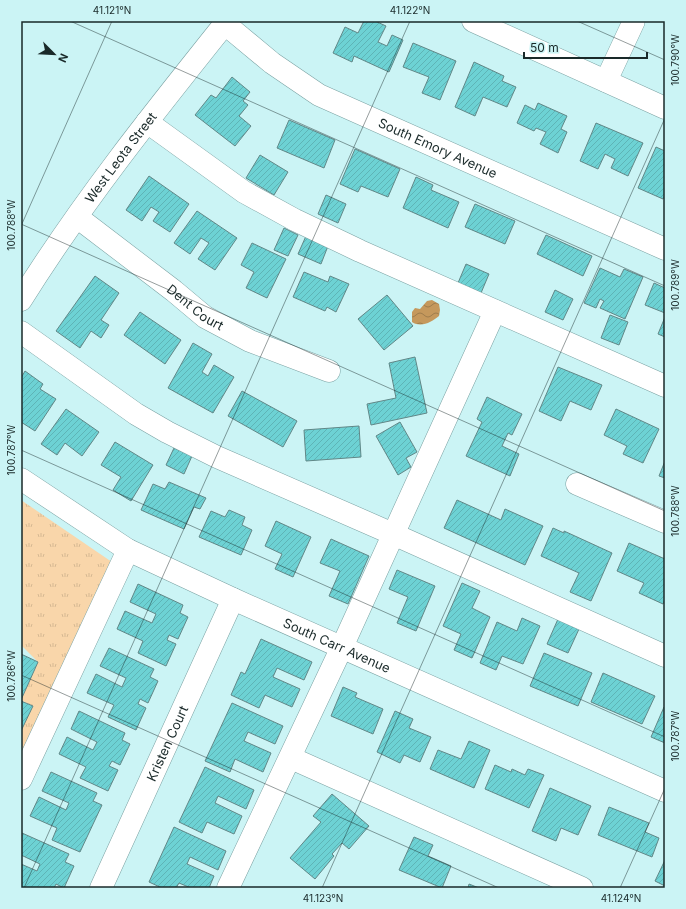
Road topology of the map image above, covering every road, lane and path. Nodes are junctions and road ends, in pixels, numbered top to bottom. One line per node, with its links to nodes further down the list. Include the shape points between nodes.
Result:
1 (473, 21): 4 (street)
2 (634, 21): 4 (street)
3 (226, 22): 6 (street, West Leota Street); 8 (street, South Emory Avenue, via 272,63 319,95)
4 (606, 81): 5 (street)
5 (665, 108)
6 (147, 122): 7 (street, West Leota Street); 10 (street, via 244,192 294,220)
7 (77, 217): 9 (street, West Leota Street); 12 (street, Dent Court, via 205,317 250,340)
8 (665, 249)
9 (21, 300)
10 (495, 311): 13 (street); 17 (street)
11 (21, 332): 17 (street, via 136,414 167,432 218,458)
12 (329, 371)
13 (665, 386)
14 (21, 479): 18 (street, South Carr Avenue)
15 (577, 484): 16 (street)
16 (665, 522)
17 (393, 534): 20 (street); 21 (street)
18 (128, 550): 19 (street, South Carr Avenue); 23 (street)
19 (233, 599): 20 (street, South Carr Avenue); 25 (street, Kristen Court)
20 (342, 647): 22 (street); 24 (street, South Carr Avenue)
21 (665, 656)
22 (291, 758): 26 (street); 27 (street)
23 (21, 779)
24 (665, 791)
25 (101, 888)
26 (228, 888)
27 (582, 888)

